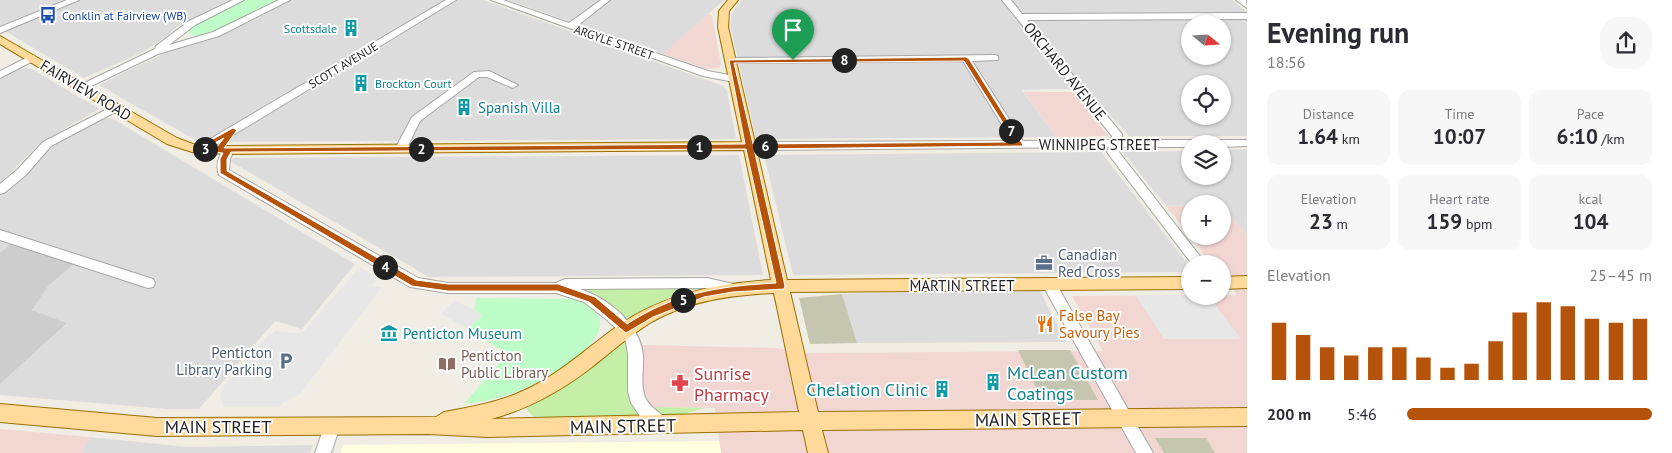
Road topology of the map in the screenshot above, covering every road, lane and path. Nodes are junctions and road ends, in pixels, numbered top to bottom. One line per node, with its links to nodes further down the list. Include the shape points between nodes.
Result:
1 (75, 0): 15 (street)
2 (240, 0): 14 (street)
3 (286, 0): 17 (street)
4 (452, 0): 28 (street, SCOTT AVENUE)
5 (495, 0): 13 (street, ARGYLE STREET)
6 (606, 0): 13 (street)
7 (733, 0): 22 (main road, via 723,19)
8 (1006, 0): 12 (street, ORCHARD AVENUE)
9 (1240, 0): 10 (street)
10 (1247, 5)
11 (1247, 16): 12 (street)
12 (1020, 17): 31 (street, ORCHARD AVENUE, via 1118,136)
13 (570, 27): 24 (street, ARGYLE STREET, via 706,74)
14 (181, 29): 17 (street, via 186,37); 18 (street)
15 (0, 30)
16 (0, 39): 19 (main road, FAIRVIEW ROAD)
17 (202, 39): 18 (street)
18 (155, 52): 26 (street)
19 (32, 58): 23 (street); 26 (main road, FAIRVIEW ROAD)
20 (996, 58): 21 (street)
21 (966, 59): 22 (street); 32 (street)
22 (731, 61): 24 (main road)
23 (0, 75)
24 (734, 79): 33 (main road)
25 (513, 85): 35 (street, via 489,74 478,74 416,119)
26 (81, 87): 27 (main road, FAIRVIEW ROAD)
27 (115, 108): 29 (main road, FAIRVIEW ROAD); 37 (street, via 47,144 22,172)
28 (233, 130): 34 (street, SCOTT AVENUE); 36 (street, SCOTT AVENUE)
29 (172, 141): 34 (main road, WINNIPEG STREET)
30 (1247, 143): 31 (street, WINNIPEG STREET)
31 (1115, 144): 32 (street, WINNIPEG STREET); 39 (street, ORCHARD AVENUE, via 1113,152)
32 (1020, 145): 33 (street, WINNIPEG STREET)
33 (750, 146): 35 (main road, WINNIPEG STREET); 45 (main road)
34 (199, 149): 36 (main road, WINNIPEG STREET)
35 (401, 149): 36 (main road, WINNIPEG STREET)
36 (223, 150): 46 (street, via 223,172 415,283 448,288)
37 (0, 190)
38 (0, 235): 41 (street)
39 (1193, 255)
40 (1247, 282): 43 (main road)
41 (148, 283)
42 (1181, 283): 44 (main road, MARTIN STREET)
43 (1231, 283)
44 (1049, 284): 45 (main road, MARTIN STREET); 51 (street)
45 (781, 286): 47 (main road, MARTIN STREET); 52 (main road)
46 (558, 288): 47 (street, MARTIN STREET, via 566,284 707,283); 48 (street, via 592,300)
47 (733, 289): 48 (main road, MARTIN STREET, via 680,301 650,314)
48 (626, 330): 53 (main road, MARTIN STREET, via 562,380 527,399); 55 (street, via 634,346 635,394 639,405)
49 (0, 413): 54 (main road, MAIN STREET, via 157,427)
50 (1247, 417): 51 (main road, MAIN STREET)
51 (1125, 418): 52 (main road, MAIN STREET); 58 (street)
52 (811, 421): 55 (main road, MAIN STREET, via 706,422); 57 (main road)
53 (428, 425): 54 (main road, MAIN STREET); 55 (main road, MAIN STREET, via 487,428)
54 (332, 426): 56 (street)
55 (663, 426)
56 (323, 453)
57 (818, 453)
58 (1145, 453)

